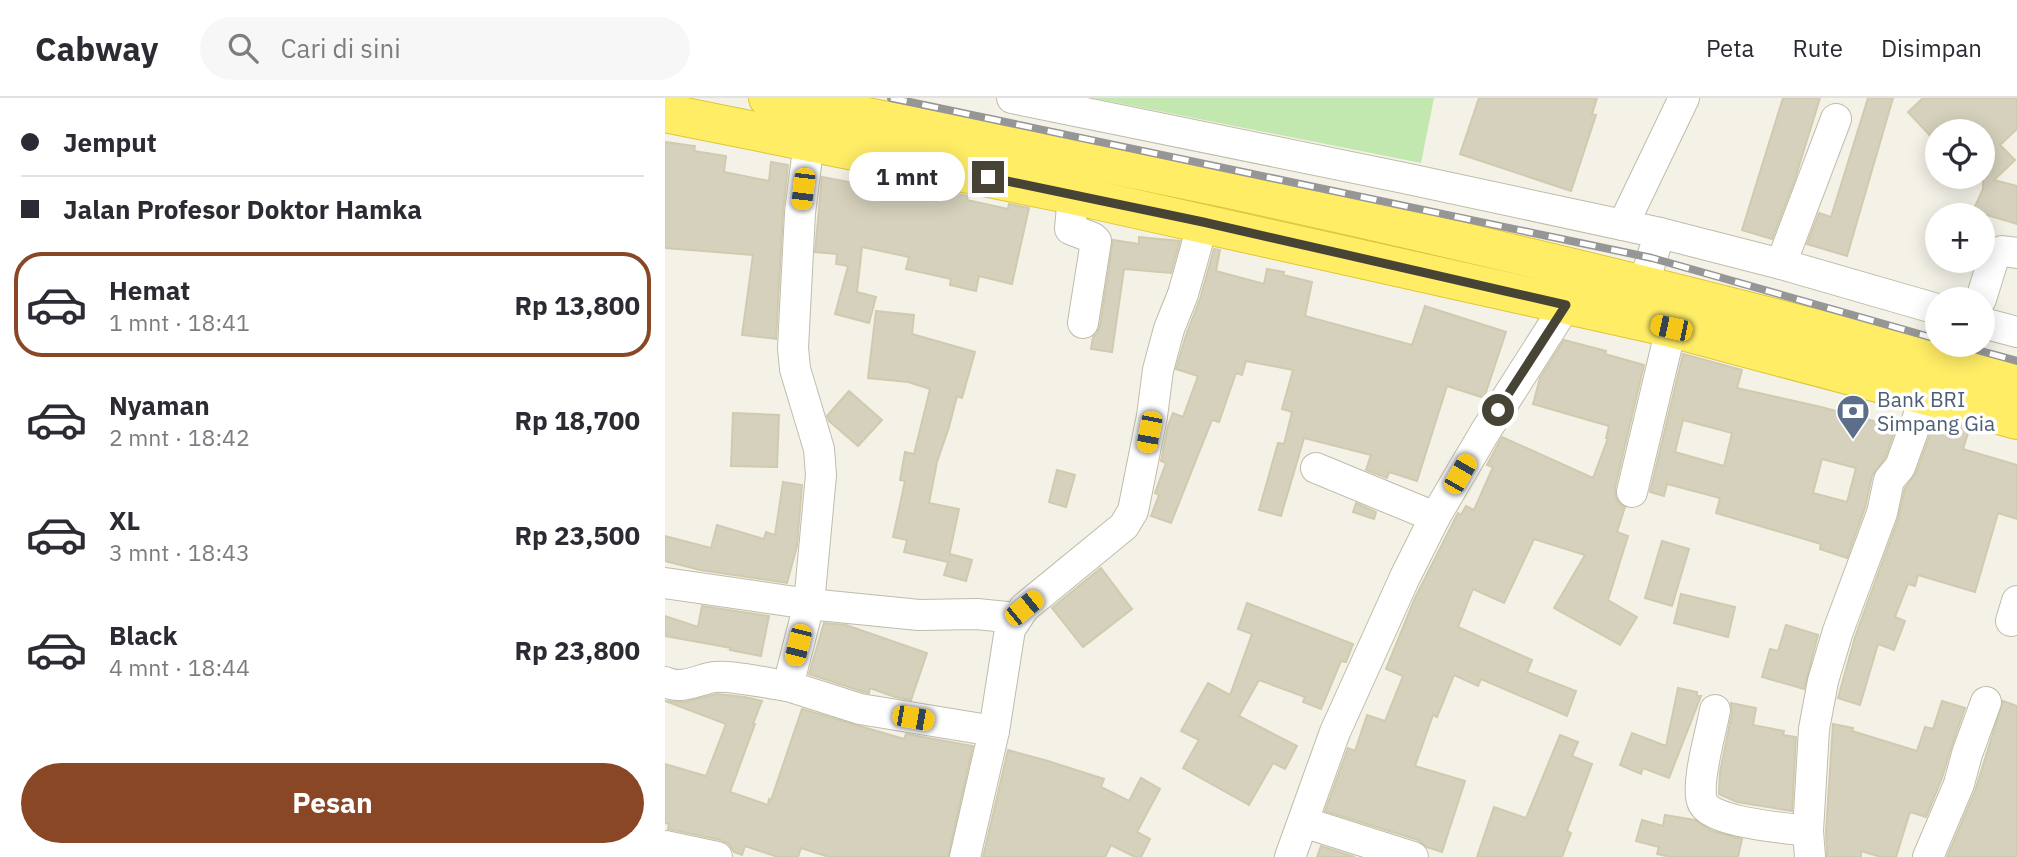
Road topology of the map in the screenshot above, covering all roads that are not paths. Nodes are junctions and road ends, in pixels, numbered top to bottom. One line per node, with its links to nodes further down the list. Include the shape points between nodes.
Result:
1 (768, 98): 7 (highway)
2 (1012, 98): 9 (street)
3 (1684, 98): 9 (street)
4 (665, 113): 6 (highway)
5 (1836, 119): 12 (street)
6 (809, 141): 7 (highway); 28 (street, via 793,348 819,449 821,475)
7 (1070, 182): 8 (highway); 13 (highway, via 1229,190); 17 (street, via 1070,229 1096,241)
8 (1203, 222): 15 (highway); 29 (street, via 1158,370 1130,518)
9 (1622, 225): 10 (street)
10 (1660, 233): 12 (street); 13 (street)
11 (2017, 253): 14 (street, via 2002,251 1994,257)
12 (1781, 264): 16 (street)
13 (1643, 285): 21 (highway)
14 (1985, 287)
15 (1566, 305): 19 (highway); 26 (street)
16 (1925, 306)
17 (1083, 323)
18 (1995, 326): 20 (street)
19 (1671, 328): 22 (highway); 25 (street)
20 (2017, 332)
21 (2017, 383)
22 (1926, 395): 23 (highway); 36 (street, via 1900,467 1889,480 1882,513 1823,681 1814,729)
23 (2017, 420)
24 (1316, 468): 26 (street)
25 (1632, 492)
26 (1435, 517): 35 (street, via 1335,732)
27 (665, 583): 28 (street)
28 (809, 604): 29 (street, via 919,615); 31 (street)
29 (1016, 618): 34 (street, via 1010,629)
30 (665, 682): 31 (street, via 684,685 717,676)
31 (788, 686): 34 (street, via 860,709)
32 (1986, 702): 42 (street)
33 (1715, 710): 36 (street, via 1703,765 1704,805 1714,814)
34 (994, 731): 39 (street)
35 (1303, 822): 40 (street); 41 (street)
36 (1809, 844)
37 (665, 846): 38 (street)
38 (717, 857)
39 (965, 857)
40 (1290, 857)
41 (1413, 857)
42 (1928, 857)

